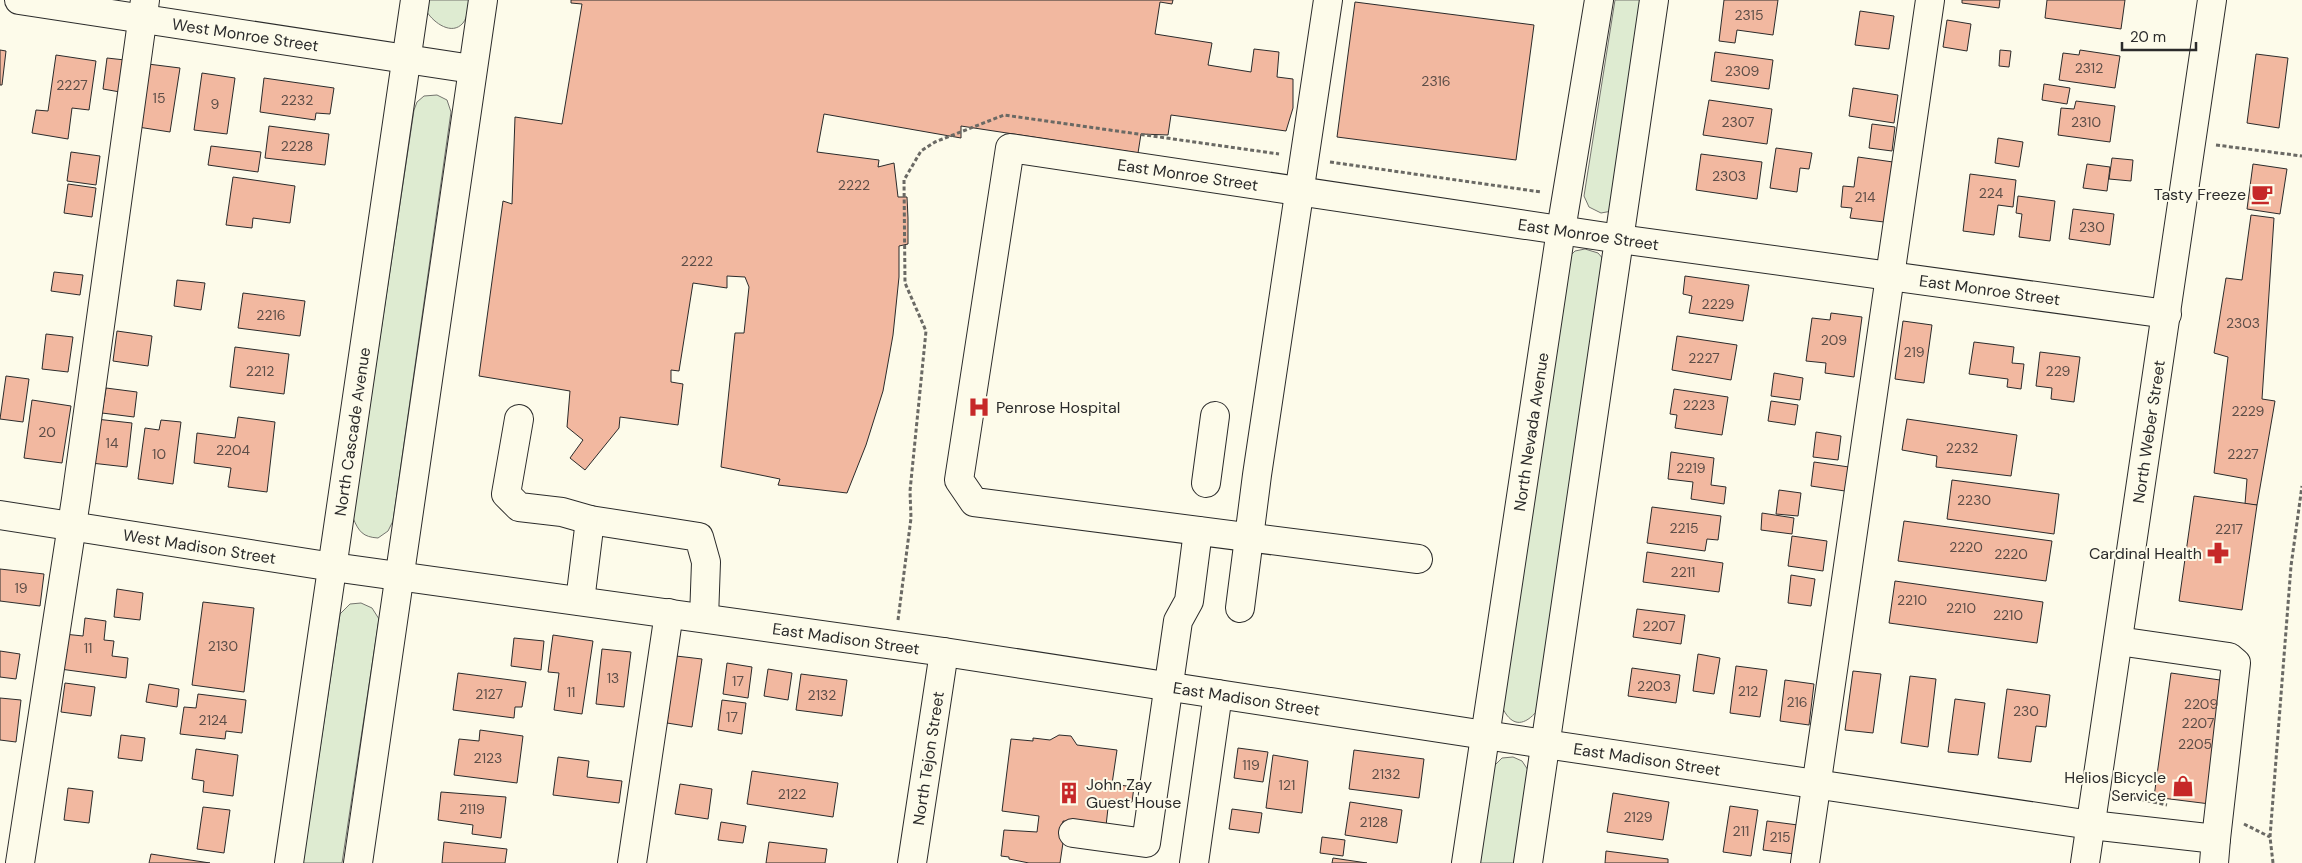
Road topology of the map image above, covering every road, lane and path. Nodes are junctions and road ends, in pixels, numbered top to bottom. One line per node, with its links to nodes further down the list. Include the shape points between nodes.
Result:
1 (19, 0): 9 (street, West Monroe Street)
2 (415, 0): 10 (street, North Cascade Avenue)
3 (483, 0): 11 (street)
4 (1328, 0): 14 (street)
5 (1599, 0): 17 (street, North Nevada Avenue)
6 (1654, 0): 18 (street)
7 (1930, 0): 19 (street)
8 (2212, 0): 12 (street, North Weber Street)
9 (144, 9): 10 (street, West Monroe Street); 27 (street)
10 (406, 59): 11 (street, West Monroe Street); 31 (street, North Cascade Avenue)
11 (472, 69): 32 (street)
12 (2192, 142): 13 (path); 20 (street, North Weber Street)
13 (2302, 156)
14 (1306, 158): 15 (street); 16 (path); 37 (path, via 1004,115 920,151 904,180 905,283 926,331 910,490 911,518)
15 (1301, 190): 17 (street, East Monroe Street); 28 (street, East Monroe Street, via 1010,148 959,480 974,502); 29 (street)
16 (1544, 192)
17 (1561, 230): 18 (street, East Monroe Street); 42 (street, North Nevada Avenue)
18 (1620, 239): 19 (street, East Monroe Street); 43 (street)
19 (1891, 276): 20 (street, East Monroe Street); 44 (street)
20 (2167, 314): 38 (street, North Weber Street)
21 (1215, 416): 23 (street)
22 (519, 419): 26 (street, via 506,494 519,507 562,512)
23 (1206, 483)
24 (2302, 486): 58 (path, via 2283,661 2270,837)
25 (0, 515): 27 (street, West Madison Street)
26 (590, 520): 33 (street); 36 (street, via 699,537 706,562)
27 (72, 525): 31 (street, West Madison Street); 48 (street)
28 (1198, 531): 29 (street); 40 (street, via 1190,600 1178,621)
29 (1249, 538): 30 (street); 34 (street)
30 (1418, 560)
31 (333, 567): 32 (street, West Madison Street); 49 (street, North Cascade Avenue)
32 (401, 576): 33 (street, East Madison Street); 50 (street)
33 (580, 601): 35 (street, East Madison Street)
34 (1240, 608)
35 (669, 613): 36 (street, East Madison Street); 51 (street)
36 (704, 618): 39 (street, East Madison Street)
37 (898, 624)
38 (2118, 641): 45 (street, North Weber Street); 47 (street, via 2229,657 2236,663)
39 (944, 652): 40 (street, East Madison Street); 52 (street, North Tejon Street)
40 (1170, 686): 41 (street, East Madison Street); 46 (street, via 1146,843)
41 (1218, 694): 42 (street, East Madison Street); 53 (street)
42 (1485, 735): 43 (street, East Madison Street); 54 (street, North Nevada Avenue)
43 (1546, 743): 44 (street, East Madison Street); 55 (street)
44 (1816, 784): 45 (street, East Madison Street); 56 (street)
45 (2091, 825): 47 (street, East Madison Street); 57 (street, North Weber Street)
46 (1073, 833)
47 (2215, 851)
48 (20, 863)
49 (289, 863)
50 (358, 863)
51 (632, 863)
52 (912, 863)
53 (1194, 863)
54 (1466, 863)
55 (1528, 863)
56 (1805, 863)
57 (2085, 863)
58 (2273, 863)

